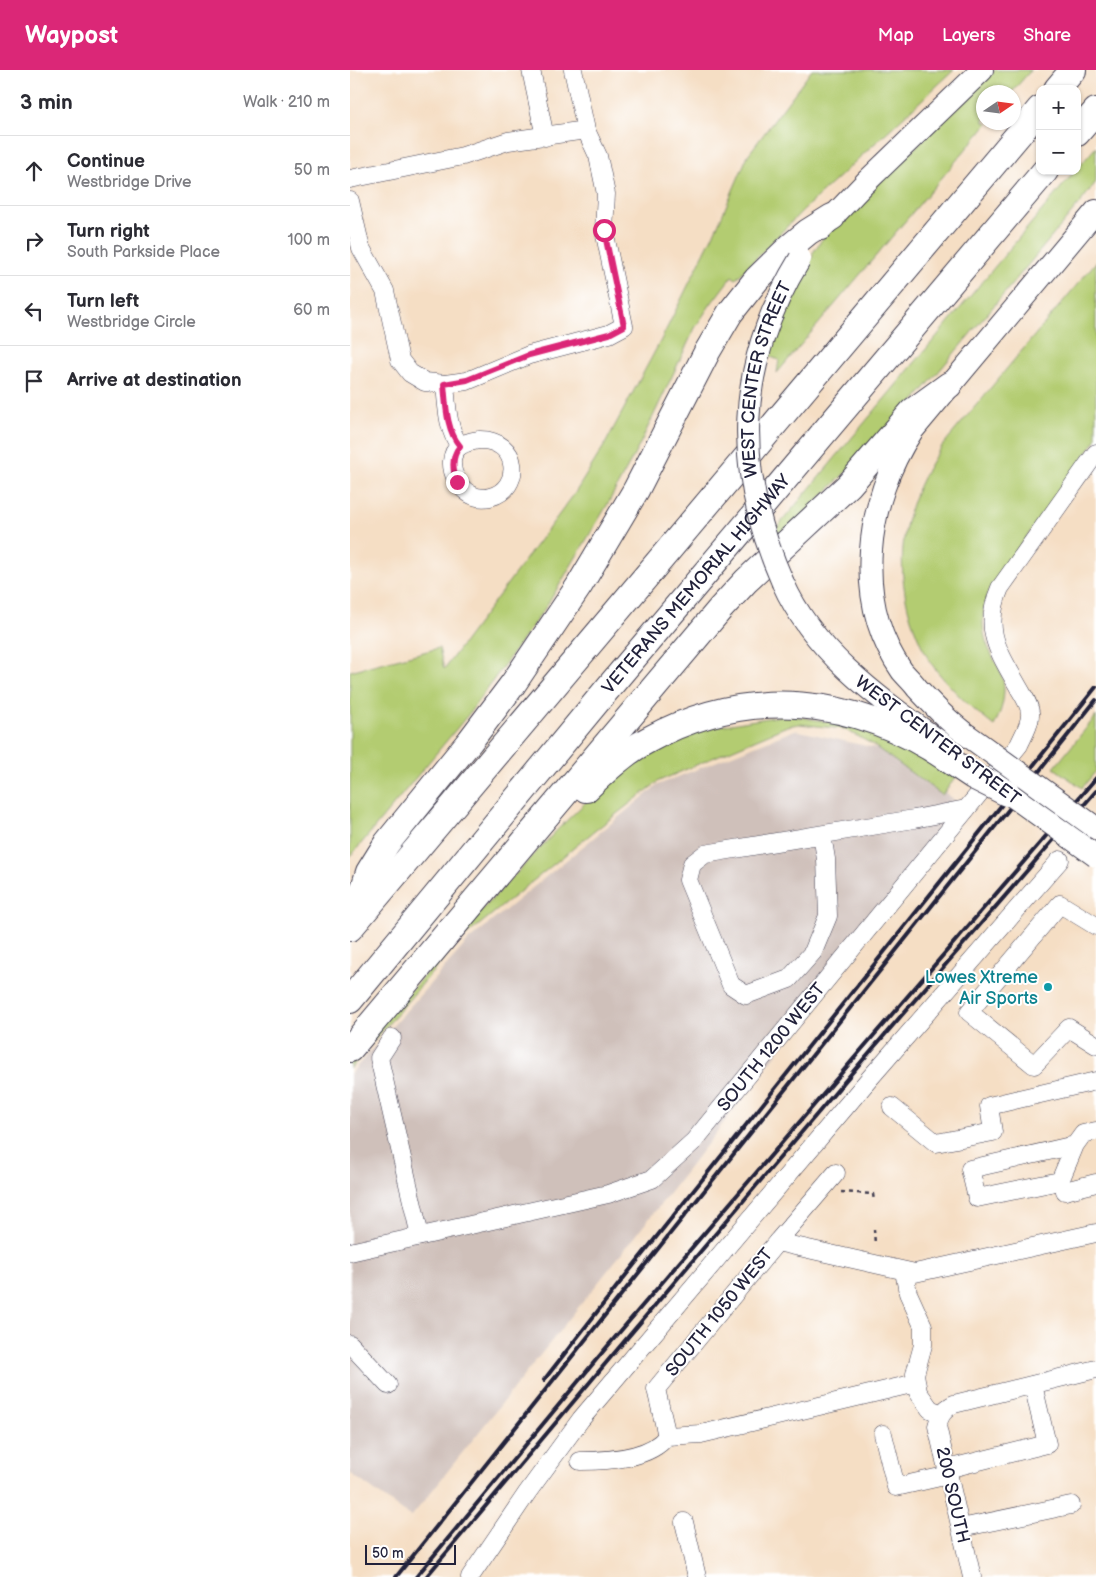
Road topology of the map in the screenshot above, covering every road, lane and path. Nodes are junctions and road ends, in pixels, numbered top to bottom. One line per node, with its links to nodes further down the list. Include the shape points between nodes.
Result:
1 (532, 70): 10 (street)
2 (572, 70): 8 (street)
3 (982, 70): 15 (main road, WEST CENTER STREET)
4 (1073, 70): 5 (highway)
5 (1060, 85)
6 (1096, 111): 9 (highway)
7 (1036, 114): 29 (highway)
8 (586, 130): 10 (street); 16 (street, via 598,156 606,194 604,230 624,326 609,334 529,355 467,380)
9 (1080, 130)
10 (544, 137): 12 (street, via 508,141 463,156)
11 (1042, 175): 30 (highway, VETERANS MEMORIAL HIGHWAY, via 609,687)
12 (350, 179)
13 (350, 201): 16 (street, via 361,248 385,292 400,360 410,373 424,382)
14 (1096, 211): 17 (main road, WEST CENTER STREET)
15 (832, 217): 20 (main road, WEST CENTER STREET, bridge, via 818,232 785,283 765,331 752,378 748,410 754,498 769,551 783,583 821,643 849,673 890,705); 29 (highway, via 791,246 757,279 730,313 633,497 580,586 513,684 376,859)
16 (444, 384): 18 (street, via 453,436)
17 (949, 385): 20 (main road, WEST CENTER STREET, via 912,431 893,462 877,509 870,566 877,611 891,650 902,671 934,707); 27 (highway, via 914,411 849,485 746,580)
18 (460, 446)
19 (1096, 453): 22 (street, SOUTH 1200 WEST, via 994,600 993,635 1030,713 1019,745)
20 (957, 749): 21 (highway, bridge, via 973,776); 23 (main road, WEST CENTER STREET, bridge); 27 (highway, via 914,738 847,712 791,704 721,712 670,729 625,755 586,788 522,856)
21 (1007, 793): 25 (main road, WEST CENTER STREET, bridge)
22 (966, 809): 24 (street); 45 (street, SOUTH 1200 WEST, via 694,1141 652,1179 608,1194)
23 (1096, 828)
24 (822, 835): 24 (street, via 705,854 692,864 688,880 731,985 746,995 789,979 813,952 828,916)
25 (1096, 856)
26 (1060, 860): 63 (street, via 581,1419)
27 (498, 874): 33 (highway)
28 (1096, 926): 32 (street, via 1060,904 969,1012 1034,1065 1069,1028)
29 (351, 928)
30 (350, 1000)
31 (392, 1038): 45 (street, via 379,1058)
32 (1096, 1045)
33 (350, 1049)
34 (1096, 1081): 35 (street, via 989,1106 993,1132 936,1143)
35 (892, 1107)
36 (1096, 1131): 37 (street, via 1083,1134)
37 (1075, 1145): 37 (street, via 970,1169 977,1198 1060,1181)
38 (836, 1173): 46 (street)
39 (1096, 1184): 40 (street)
40 (1065, 1191)
41 (841, 1192): 42 (path, via 873,1194)
42 (874, 1201)
43 (874, 1229): 47 (path)
44 (1096, 1233): 49 (street, SOUTH 1050 WEST, via 915,1273)
45 (420, 1236): 48 (street, SOUTH 1200 WEST)
46 (777, 1242): 49 (street, SOUTH 1050 WEST); 57 (street, SOUTH 1050 WEST, via 656,1389)
47 (875, 1245)
48 (350, 1252)
49 (904, 1271): 52 (street, via 908,1292 922,1326 923,1345 915,1374)
50 (350, 1344): 53 (street)
51 (1096, 1369): 54 (street)
52 (916, 1383): 55 (street, via 918,1392 930,1409); 57 (street, via 700,1434)
53 (388, 1384)
54 (1033, 1385): 55 (street, via 954,1404); 59 (street, via 1047,1444)
55 (941, 1414): 59 (street, 200 SOUTH, via 937,1426)
56 (883, 1434): 59 (street, via 896,1487)
57 (667, 1436): 58 (street, via 650,1451 603,1461)
58 (580, 1462)
59 (948, 1472): 62 (street, 200 SOUTH)
60 (1071, 1505): 62 (street)
61 (684, 1522): 64 (street)
62 (960, 1528): 65 (street, 200 SOUTH)
63 (470, 1577)
64 (697, 1577)
65 (972, 1577)

